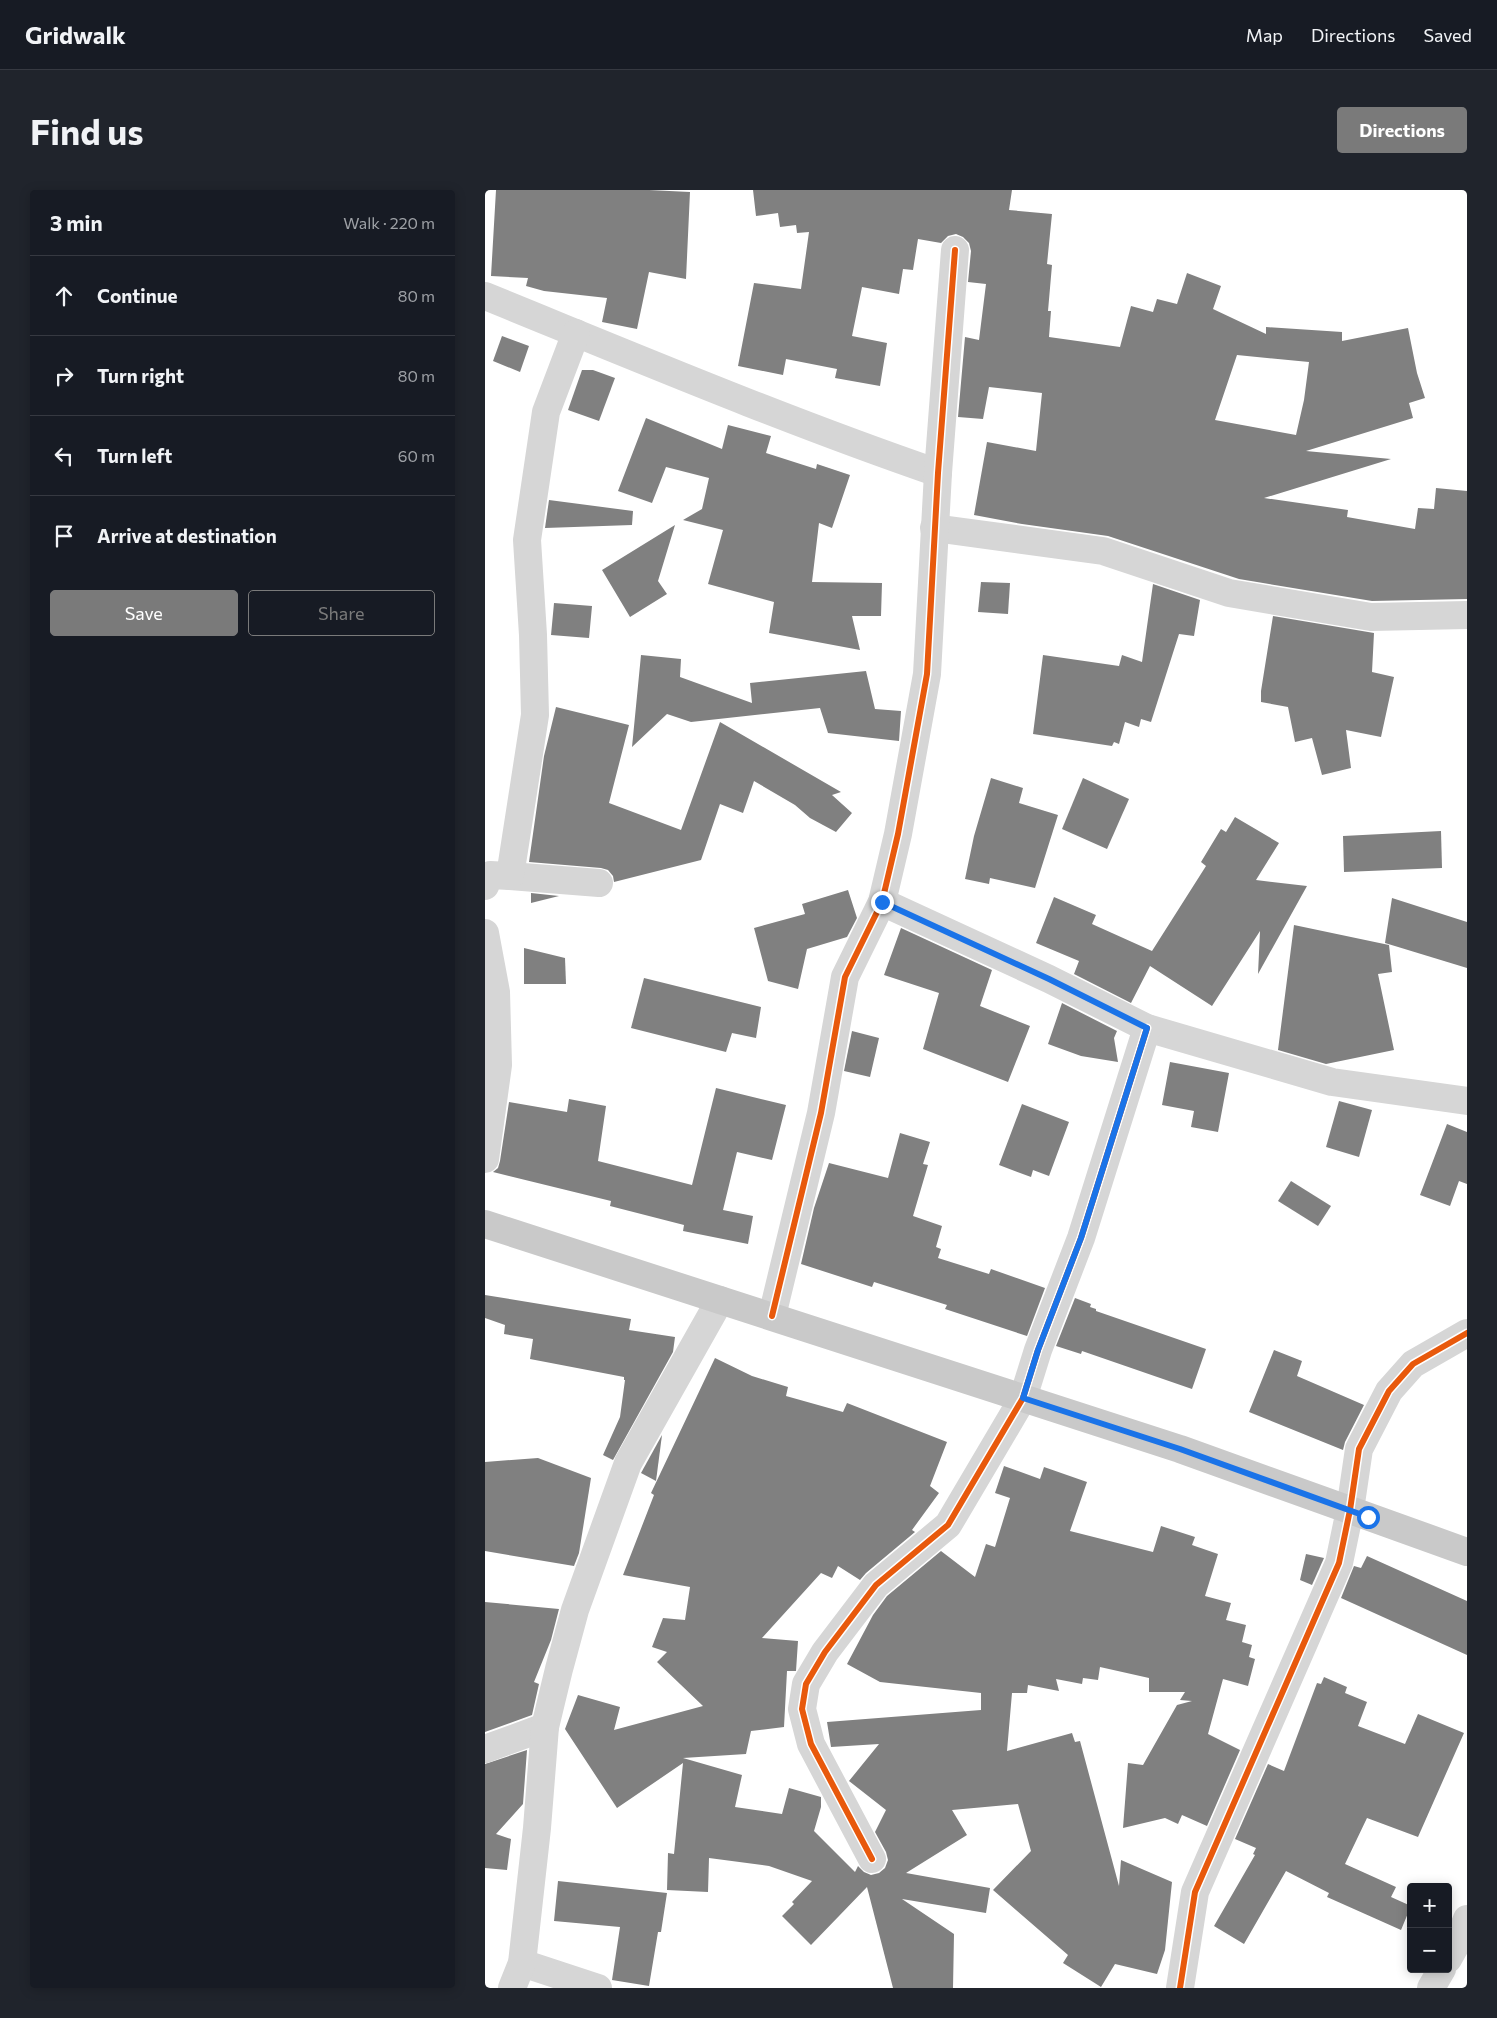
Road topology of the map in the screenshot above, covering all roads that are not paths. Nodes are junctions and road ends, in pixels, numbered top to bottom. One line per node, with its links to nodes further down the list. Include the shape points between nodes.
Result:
1 (955, 250): 4 (street)
2 (485, 296): 3 (street)
3 (576, 333): 4 (street, via 831,435); 7 (street, via 546,412 527,540 535,715)
4 (938, 473): 5 (street)
5 (934, 528): 6 (street, via 1103,551 1229,593 1371,617); 10 (street, via 927,674)
6 (1467, 615)
7 (510, 876): 8 (street); 9 (street, via 490,875)
8 (599, 883)
9 (485, 886)
10 (882, 902): 12 (street); 17 (street, via 845,977 821,1113)
11 (485, 933): 14 (street, via 496,992 498,1064)
12 (1147, 1028): 13 (street, via 1332,1082); 19 (street, via 1081,1238)
13 (1467, 1101)
14 (485, 1159)
15 (485, 1224): 16 (main road)
16 (720, 1300): 17 (main road); 22 (street, via 628,1463 575,1610)
17 (772, 1316): 19 (main road)
18 (1467, 1333): 20 (street, via 1413,1364 1389,1392 1359,1449)
19 (1023, 1398): 20 (main road, via 1180,1449); 24 (street, via 948,1525 876,1586 825,1652 806,1684 801,1709 811,1744)
20 (1350, 1510): 21 (main road); 31 (street, via 1339,1563 1195,1892)
21 (1467, 1552)
22 (545, 1728): 23 (street); 27 (street)
23 (485, 1749)
24 (872, 1859)
25 (1467, 1919): 26 (street)
26 (1452, 1951)
27 (522, 1962): 29 (street); 30 (street)
28 (1440, 1973): 32 (street)
29 (512, 1988)
30 (598, 1988)
31 (1180, 1988)
32 (1431, 1988)

